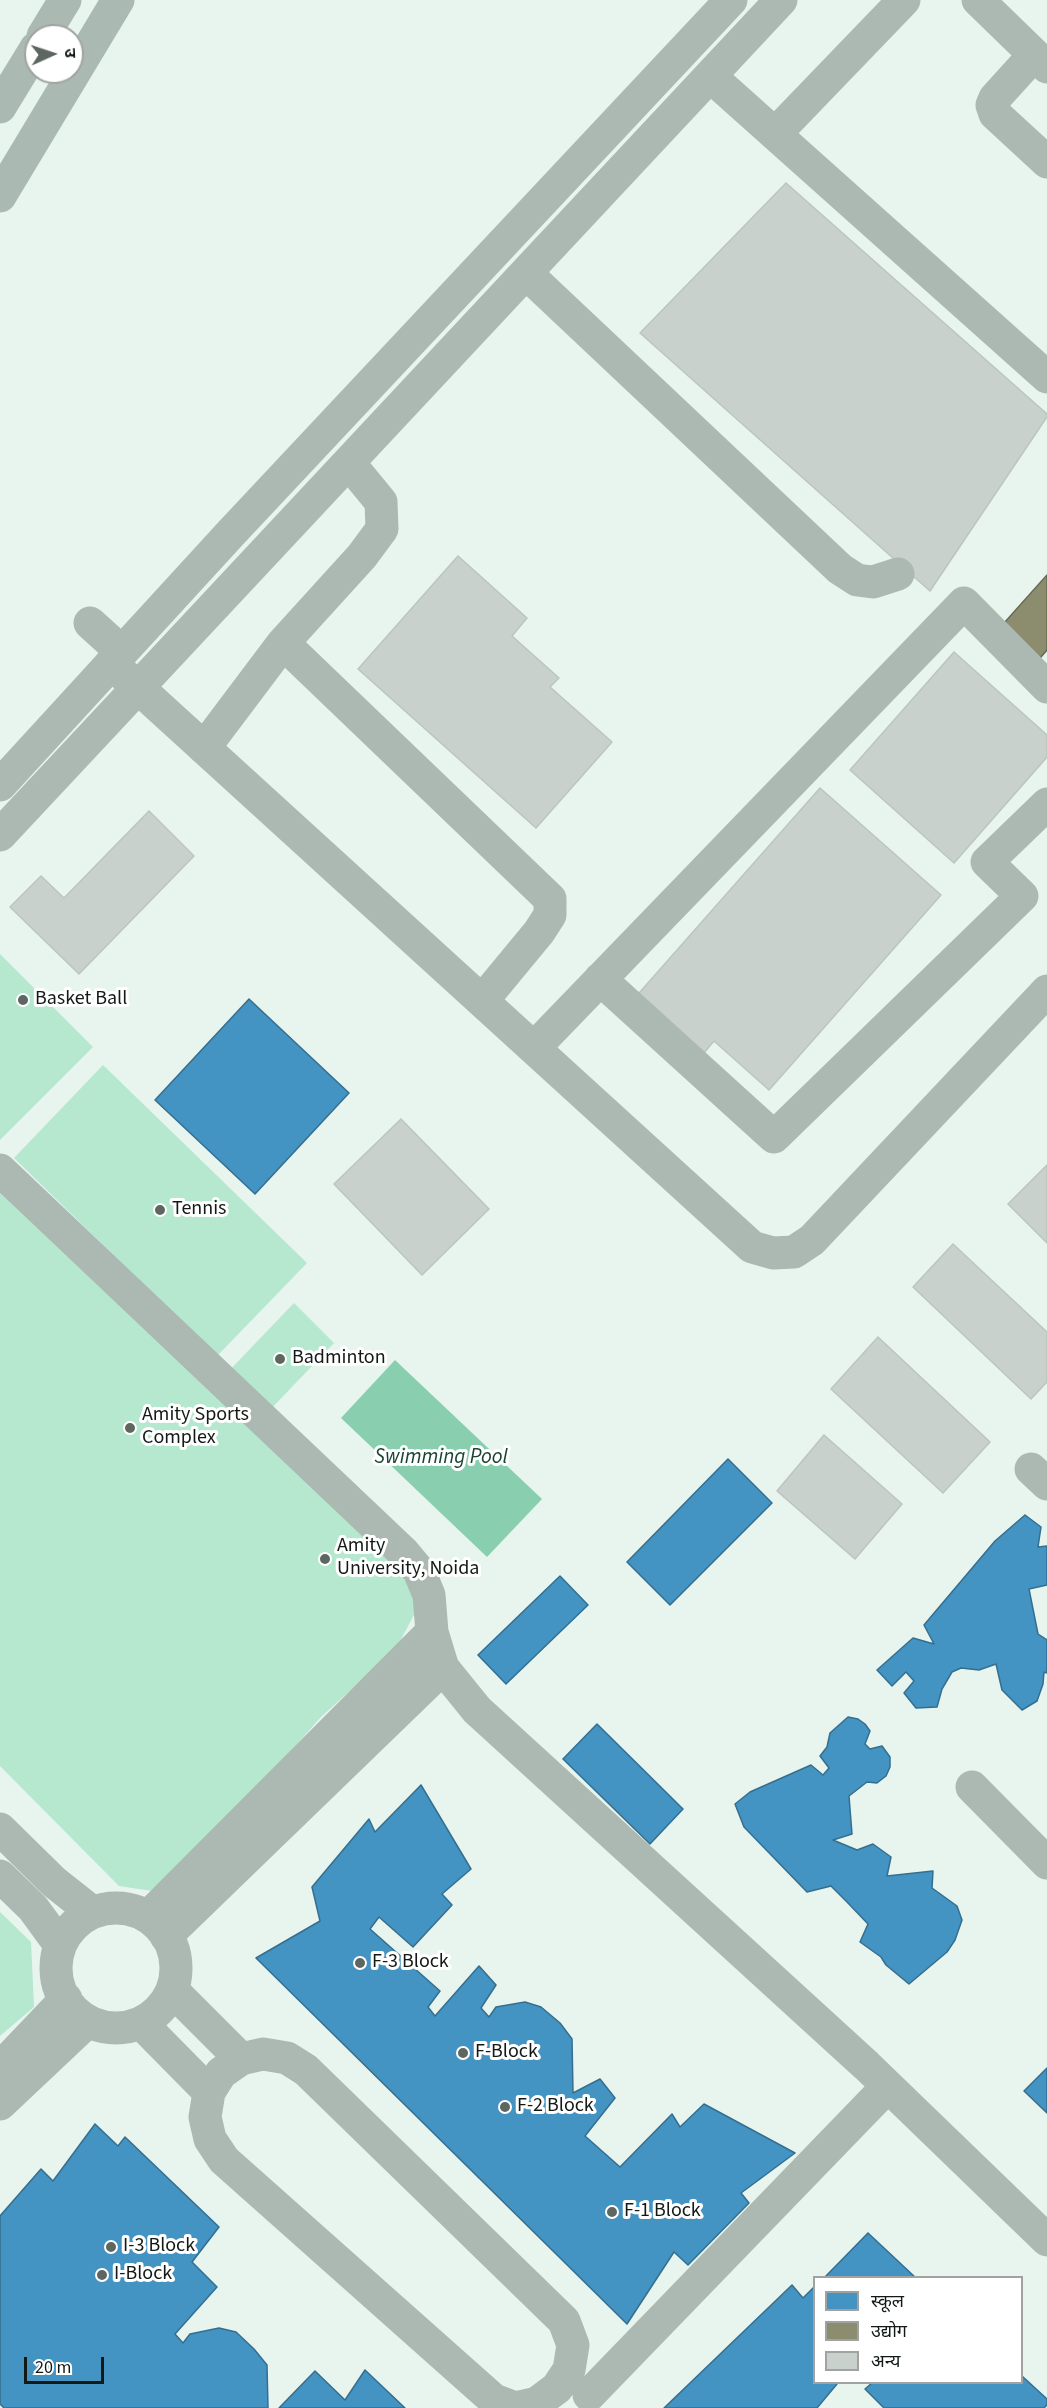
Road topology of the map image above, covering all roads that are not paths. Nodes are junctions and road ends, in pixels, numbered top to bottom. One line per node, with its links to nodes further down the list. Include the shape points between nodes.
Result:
1 (65, 0): 7 (main road)
2 (118, 0): 15 (main road)
3 (731, 0): 10 (street)
4 (781, 0): 11 (street)
5 (904, 0): 13 (street)
6 (978, 0): 8 (street)
7 (50, 24)
8 (1041, 61): 14 (street, via 995,98 993,105 995,114)
9 (24, 68): 12 (main road)
10 (666, 69): 11 (street); 22 (street)
11 (701, 85): 13 (street); 16 (street)
12 (0, 107)
13 (776, 134): 17 (street)
14 (1047, 162)
15 (0, 196)
16 (526, 273): 18 (street); 19 (street, via 840,569 857,580 873,582)
17 (1047, 377)
18 (349, 463): 21 (street, via 381,502 382,529); 24 (street)
19 (898, 574)
20 (90, 623): 22 (street)
21 (283, 644): 25 (street); 31 (street, via 550,899 549,915 539,932)
22 (116, 658): 24 (street); 26 (street)
23 (1047, 687): 29 (street, via 964,603)
24 (138, 688): 25 (street); 28 (street)
25 (204, 748): 31 (street)
26 (0, 785)
27 (1047, 804): 29 (street, via 987,862 1022,896 774,1137)
28 (0, 835)
29 (600, 979): 32 (street)
30 (1047, 991): 32 (street, via 812,1240 794,1252 773,1253 752,1247)
31 (482, 1001): 32 (street)
32 (534, 1048)
33 (0, 1170): 34 (street, via 404,1553 419,1571 429,1595)
34 (432, 1632): 35 (street); 41 (street)
35 (443, 1668): 41 (street); 48 (street, via 477,1710)
36 (972, 1787): 38 (street)
37 (0, 1829): 40 (street, via 54,1882)
38 (1047, 1863)
39 (0, 1876): 42 (street, via 33,1908)
40 (92, 1912): 41 (street, via 114,1907 138,1911); 42 (street, via 72,1926)
41 (157, 1927): 43 (street, via 173,1945 177,1965)
42 (60, 1945): 44 (street, via 56,1970 61,1992)
43 (173, 1991): 45 (street, via 161,2009); 46 (street)
44 (77, 2010): 45 (street, via 94,2024 119,2029); 47 (street); 50 (street)
45 (141, 2023): 49 (street)
46 (241, 2059): 49 (street, via 221,2073); 52 (street, via 263,2054 287,2058 306,2070 564,2321 573,2345)
47 (0, 2068)
48 (888, 2087): 51 (street); 53 (street)
49 (209, 2092): 54 (street, via 205,2117 210,2139 224,2160 494,2400 515,2408)
50 (0, 2104)
51 (1047, 2240)
52 (569, 2370): 53 (street); 54 (street)
53 (596, 2402)
54 (540, 2405)

